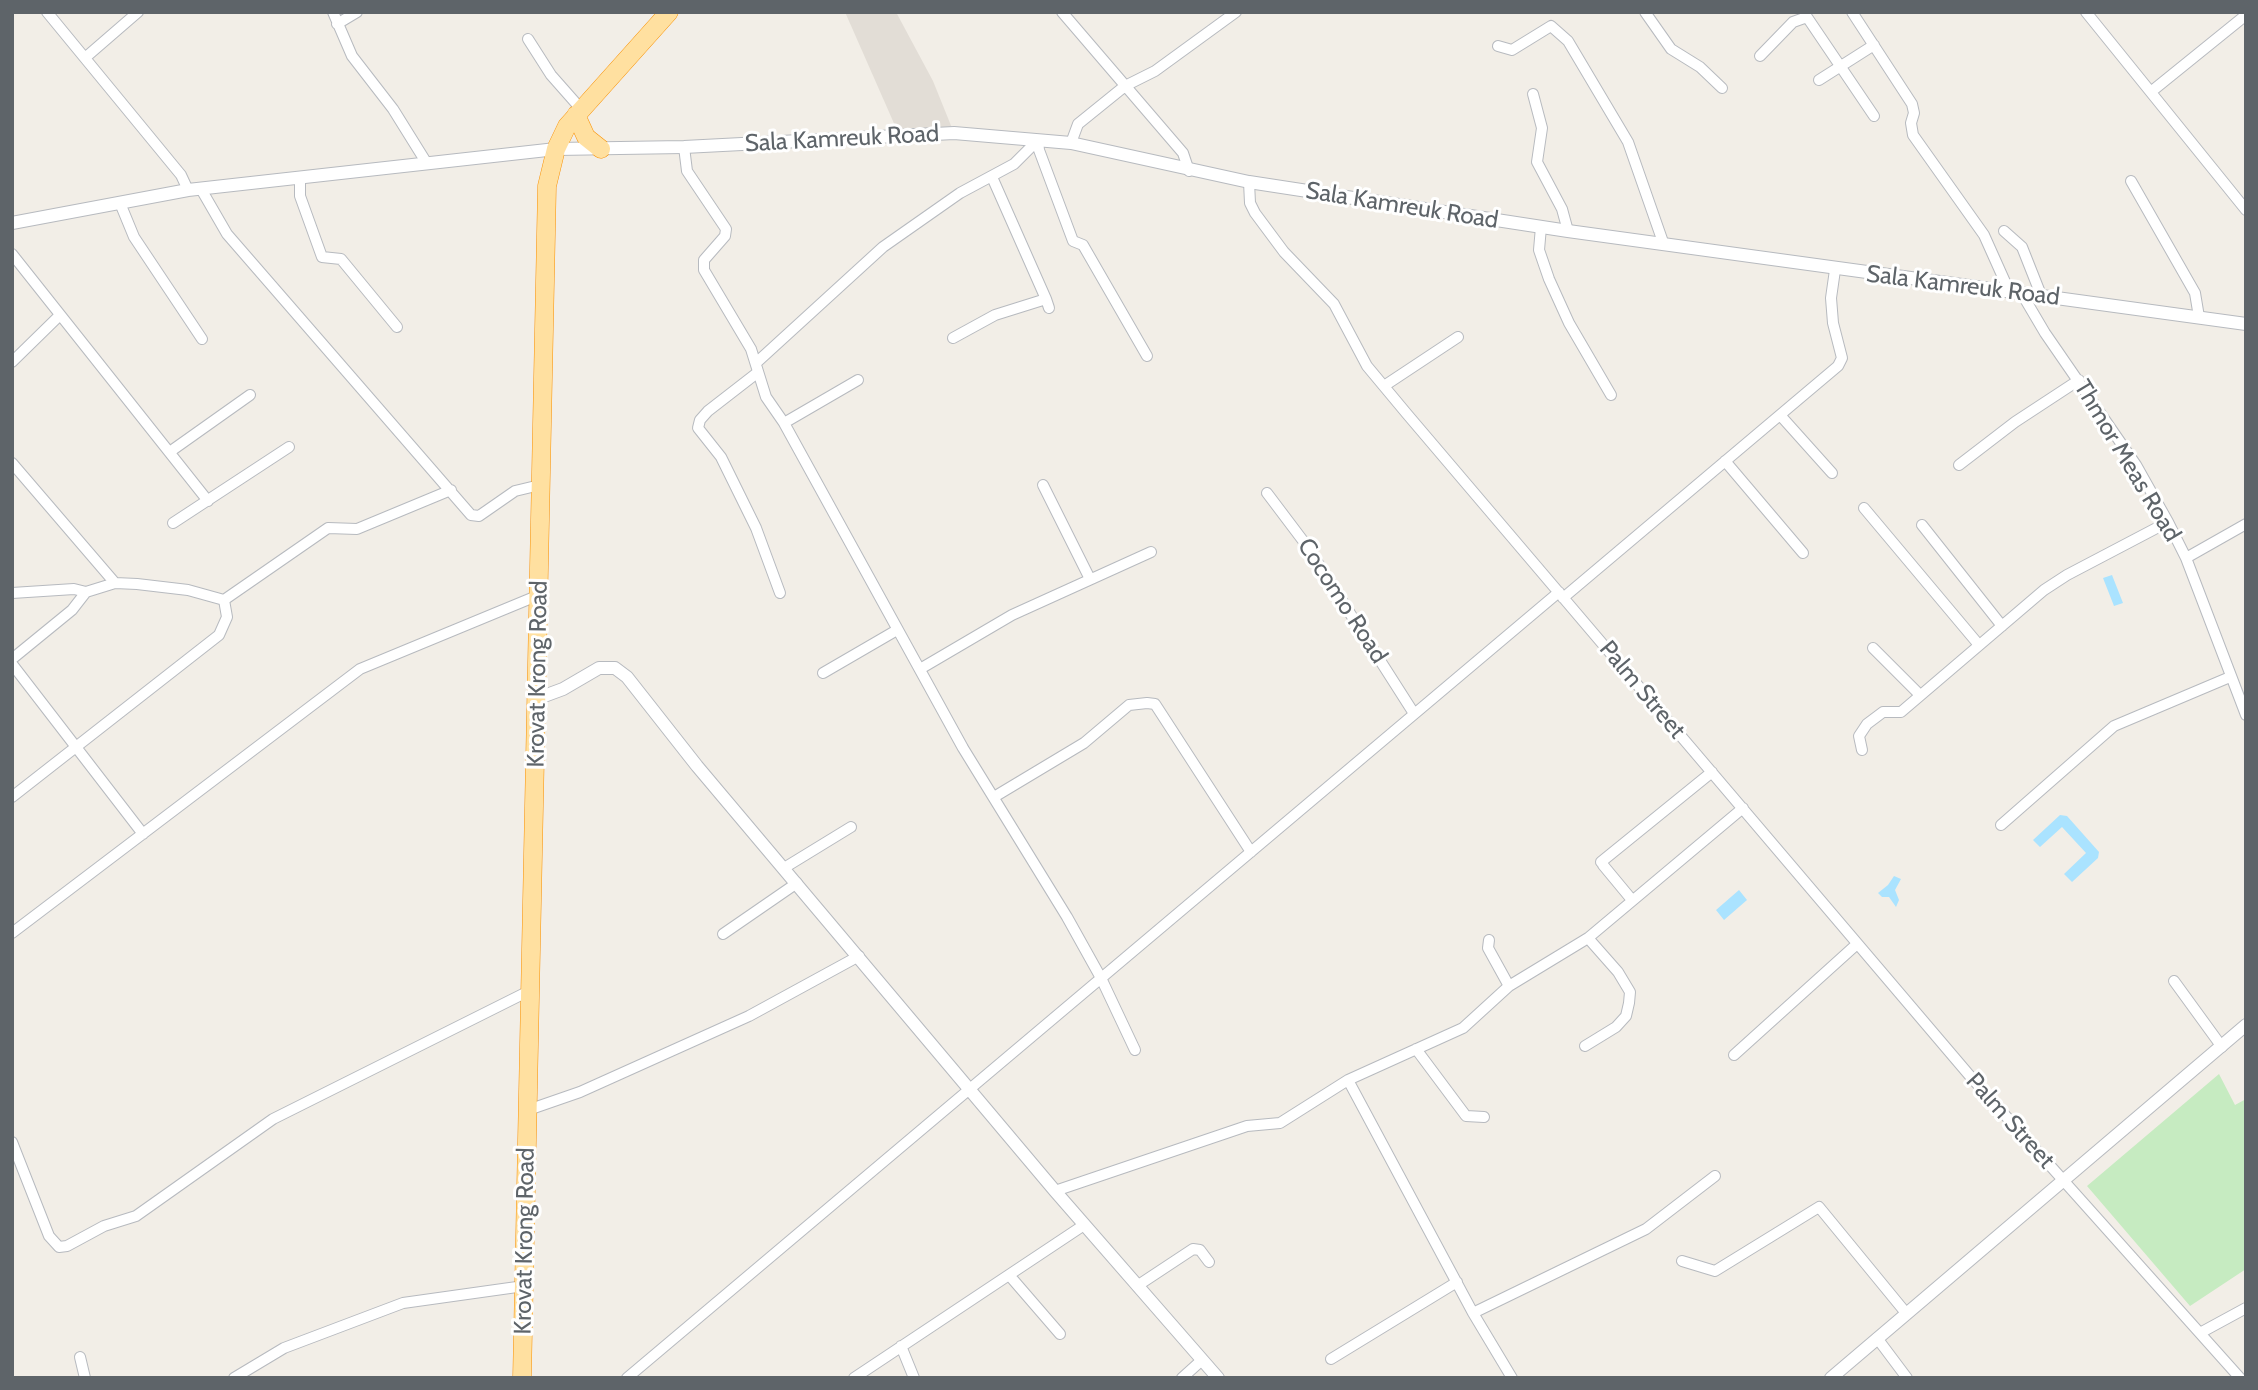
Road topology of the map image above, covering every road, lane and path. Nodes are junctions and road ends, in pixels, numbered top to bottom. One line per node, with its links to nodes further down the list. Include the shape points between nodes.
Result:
1 (47, 12): 18 (street)
2 (138, 12): 18 (street)
3 (333, 12): 13 (street)
4 (357, 12): 13 (street)
5 (669, 12): 25 (highway, Krovat Krong Road)
6 (1062, 12): 21 (street)
7 (1236, 12): 12 (street)
8 (1645, 12): 22 (street, via 1671,49)
9 (1852, 12): 15 (street, Thmor Meas Road)
10 (2086, 12): 23 (street)
11 (2246, 15): 23 (street)
12 (1221, 17): 21 (street, via 1155,71)
13 (337, 24): 32 (street, via 352,56)
14 (528, 39): 25 (street)
15 (1874, 45): 19 (street); 48 (street, Thmor Meas Road, via 1912,104 1913,135 1984,235)
16 (1498, 46): 45 (street, via 1511,50 1551,26 1567,41 1628,142)
17 (1760, 56): 19 (street, via 1804,16)
18 (86, 57): 38 (street)
19 (1840, 65): 20 (street); 26 (street)
20 (1819, 79)
21 (1125, 86): 28 (street, via 1078,124); 33 (street, via 1183,153)
22 (1722, 88)
23 (2152, 91): 39 (street)
24 (1533, 94): 43 (street, via 1542,128 1537,162 1562,209)
25 (579, 112): 30 (highway, Krovat Krong Road); 31 (highway, via 586,137)
26 (1874, 116)
27 (1038, 140): 28 (street, Sala Kamreuk Road); 29 (street, Sala Kamreuk Road, via 954,133); 35 (street, via 1014,164); 57 (street, via 1073,241 1083,245)
28 (1071, 143): 33 (street, Sala Kamreuk Road)
29 (684, 147): 31 (street, Sala Kamreuk Road); 59 (street, via 687,171 726,229 704,260 704,270 751,349)
30 (556, 149): 31 (street, Sala Kamreuk Road); 32 (street, Sala Kamreuk Road); 73 (highway, Krovat Krong Road, via 547,186)
31 (601, 149)
32 (426, 162): 34 (street, Sala Kamreuk Road)
33 (1188, 171): 37 (street, Sala Kamreuk Road)
34 (300, 177): 38 (street, Sala Kamreuk Road); 53 (street, via 300,196 322,257 341,259)
35 (992, 177): 56 (street, via 1048,304 995,315); 59 (street, via 960,193 883,247)
36 (2131, 181): 51 (street, via 2195,293)
37 (1249, 186): 42 (street, Sala Kamreuk Road); 62 (street, Palm Street, via 1250,204 1284,252 1334,304 1367,366)
38 (195, 189): 40 (street, Sala Kamreuk Road); 75 (street, via 227,234)
39 (2246, 211)
40 (122, 212): 41 (street, Sala Kamreuk Road); 55 (street)
41 (12, 223)
42 (1541, 227): 43 (street, Sala Kamreuk Road); 64 (street, via 1539,250 1549,279)
43 (1568, 231): 45 (street, Sala Kamreuk Road)
44 (2004, 231): 49 (street, via 2022,247)
45 (1664, 245): 47 (street, Sala Kamreuk Road)
46 (12, 254): 50 (street)
47 (1835, 270): 48 (street, Sala Kamreuk Road); 65 (street, via 1831,311 1842,360)
48 (2016, 294): 49 (street, Sala Kamreuk Road); 61 (street, Thmor Meas Road)
49 (2040, 295): 51 (street, Sala Kamreuk Road)
50 (59, 316): 58 (street); 68 (street)
51 (2199, 317): 52 (street, Sala Kamreuk Road)
52 (2246, 324)
53 (397, 327)
54 (1458, 337): 62 (street)
55 (202, 338)
56 (953, 338)
57 (1147, 356)
58 (12, 362)
59 (757, 368): 66 (street, via 766,397); 90 (street, via 708,411 698,428 721,457 756,528)
60 (858, 380): 66 (street)
61 (2079, 380): 71 (street); 79 (street, Thmor Meas Road)
62 (1384, 386): 92 (street, Palm Street)
63 (250, 395): 68 (street)
64 (1611, 395)
65 (1780, 415): 69 (street); 72 (street)
66 (783, 423): 95 (street)
67 (289, 447): 77 (street)
68 (171, 451): 77 (street)
69 (1725, 461): 84 (street); 92 (street)
70 (12, 463): 87 (street)
71 (1959, 465)
72 (1832, 473)
73 (540, 485): 75 (street, via 512,492 474,517); 91 (highway, Krovat Krong Road)
74 (1043, 485): 86 (street)
75 (451, 490): 93 (street, via 357,529 328,528)
76 (1267, 493): 105 (street, Cocomo Road, via 1307,546)
77 (208, 501): 80 (street)
78 (1864, 508): 96 (street)
79 (2168, 522): 85 (street, Thmor Meas Road); 94 (street, via 2060,579)
80 (173, 523)
81 (2246, 524): 85 (street)
82 (1922, 525): 94 (street)
83 (1151, 552): 86 (street)
84 (1803, 553)
85 (2186, 558): 102 (street, Thmor Meas Road)
86 (1090, 579): 100 (street, via 1013,615)
87 (115, 583): 88 (street); 93 (street, via 188,590)
88 (86, 592): 89 (street); 98 (street, via 72,610)
89 (12, 593)
90 (780, 593)
91 (539, 595): 104 (highway, Krovat Krong Road); 115 (street, via 360,669)
92 (1561, 595): 105 (street); 109 (street, Palm Street)
93 (224, 600): 107 (street, via 226,617 219,635)
94 (2002, 626): 96 (street)
95 (897, 629): 100 (street); 101 (street)
96 (1979, 645): 103 (street)
97 (1874, 648): 103 (street)
98 (12, 659)
99 (12, 664): 107 (street)
100 (920, 669): 111 (street)
101 (823, 673)
102 (2222, 680): 106 (street, Thmor Meas Road); 113 (street, via 2114,726)
103 (1920, 695): 108 (street, via 1901,712 1883,712 1867,724 1859,736)
104 (536, 699): 117 (street, via 599,668 615,668); 129 (highway, Krovat Krong Road)
105 (1413, 712): 116 (street)
106 (2246, 715)
107 (77, 748): 110 (street); 115 (street)
108 (1862, 750)
109 (1712, 772): 112 (street, Palm Street); 119 (street, via 1602,863)
110 (12, 797)
111 (994, 797): 116 (street, via 1084,743 1129,705 1147,702 1155,704); 126 (street)
112 (1743, 808): 119 (street); 124 (street, Palm Street)
113 (2001, 825)
114 (851, 827): 117 (street)
115 (144, 834): 120 (street)
116 (1251, 852): 126 (street)
117 (784, 868): 118 (street)
118 (797, 883): 121 (street); 125 (street)
119 (1632, 900): 122 (street)
120 (12, 933)
121 (723, 934)
122 (1588, 937): 128 (street); 131 (street, via 1630,992 1626,1016)
123 (1489, 940): 128 (street, via 1488,948)
124 (1857, 944): 135 (street); 142 (street, Palm Street)
125 (859, 956): 137 (street); 138 (street, via 749,1016 580,1092)
126 (1101, 978): 134 (street); 137 (street)
127 (2174, 981): 132 (street)
128 (1508, 986): 133 (street, via 1463,1028)
129 (529, 991): 138 (highway, Krovat Krong Road); 140 (street, via 273,1119 136,1216 66,1246 59,1247 49,1236)
130 (2246, 1025): 132 (street)
131 (1585, 1046)
132 (2222, 1047): 142 (street)
133 (1416, 1049): 136 (street); 139 (street, via 1466,1116)
134 (1135, 1050)
135 (1734, 1055)
136 (1348, 1080): 143 (street, via 1280,1124 1247,1126); 148 (street)
137 (971, 1090): 143 (street); 164 (street)
138 (528, 1110): 149 (highway, Krovat Krong Road)
139 (1483, 1118)
140 (12, 1142)
141 (1715, 1177): 152 (street, via 1646,1229)
142 (2064, 1181): 153 (street); 154 (street, Palm Street)
143 (1055, 1191): 144 (street)
144 (1084, 1226): 147 (street); 150 (street)
145 (1682, 1261): 153 (street, via 1715,1271 1819,1208)
146 (1209, 1262): 150 (street, via 1200,1250 1193,1249)
147 (1009, 1275): 155 (street); 157 (street)
148 (1457, 1282): 152 (street); 159 (street)
149 (524, 1286): 162 (street, via 403,1303 284,1348); 163 (highway, Krovat Krong Road)
150 (1137, 1286): 160 (street)
151 (2246, 1308): 154 (street)
152 (1474, 1313): 169 (street)
153 (1906, 1313): 156 (street)
154 (2200, 1333): 172 (street, Palm Street)
155 (1060, 1334)
156 (1877, 1338): 170 (street); 171 (street)
157 (901, 1346): 165 (street); 166 (street)
158 (80, 1357): 161 (street)
159 (1331, 1359)
160 (1202, 1360): 167 (street); 168 (street)
161 (85, 1378)
162 (234, 1378)
163 (522, 1378)
164 (627, 1378)
165 (854, 1378)
166 (914, 1378)
167 (1182, 1378)
168 (1217, 1378)
169 (1512, 1378)
170 (1831, 1378)
171 (1907, 1378)
172 (2239, 1378)

